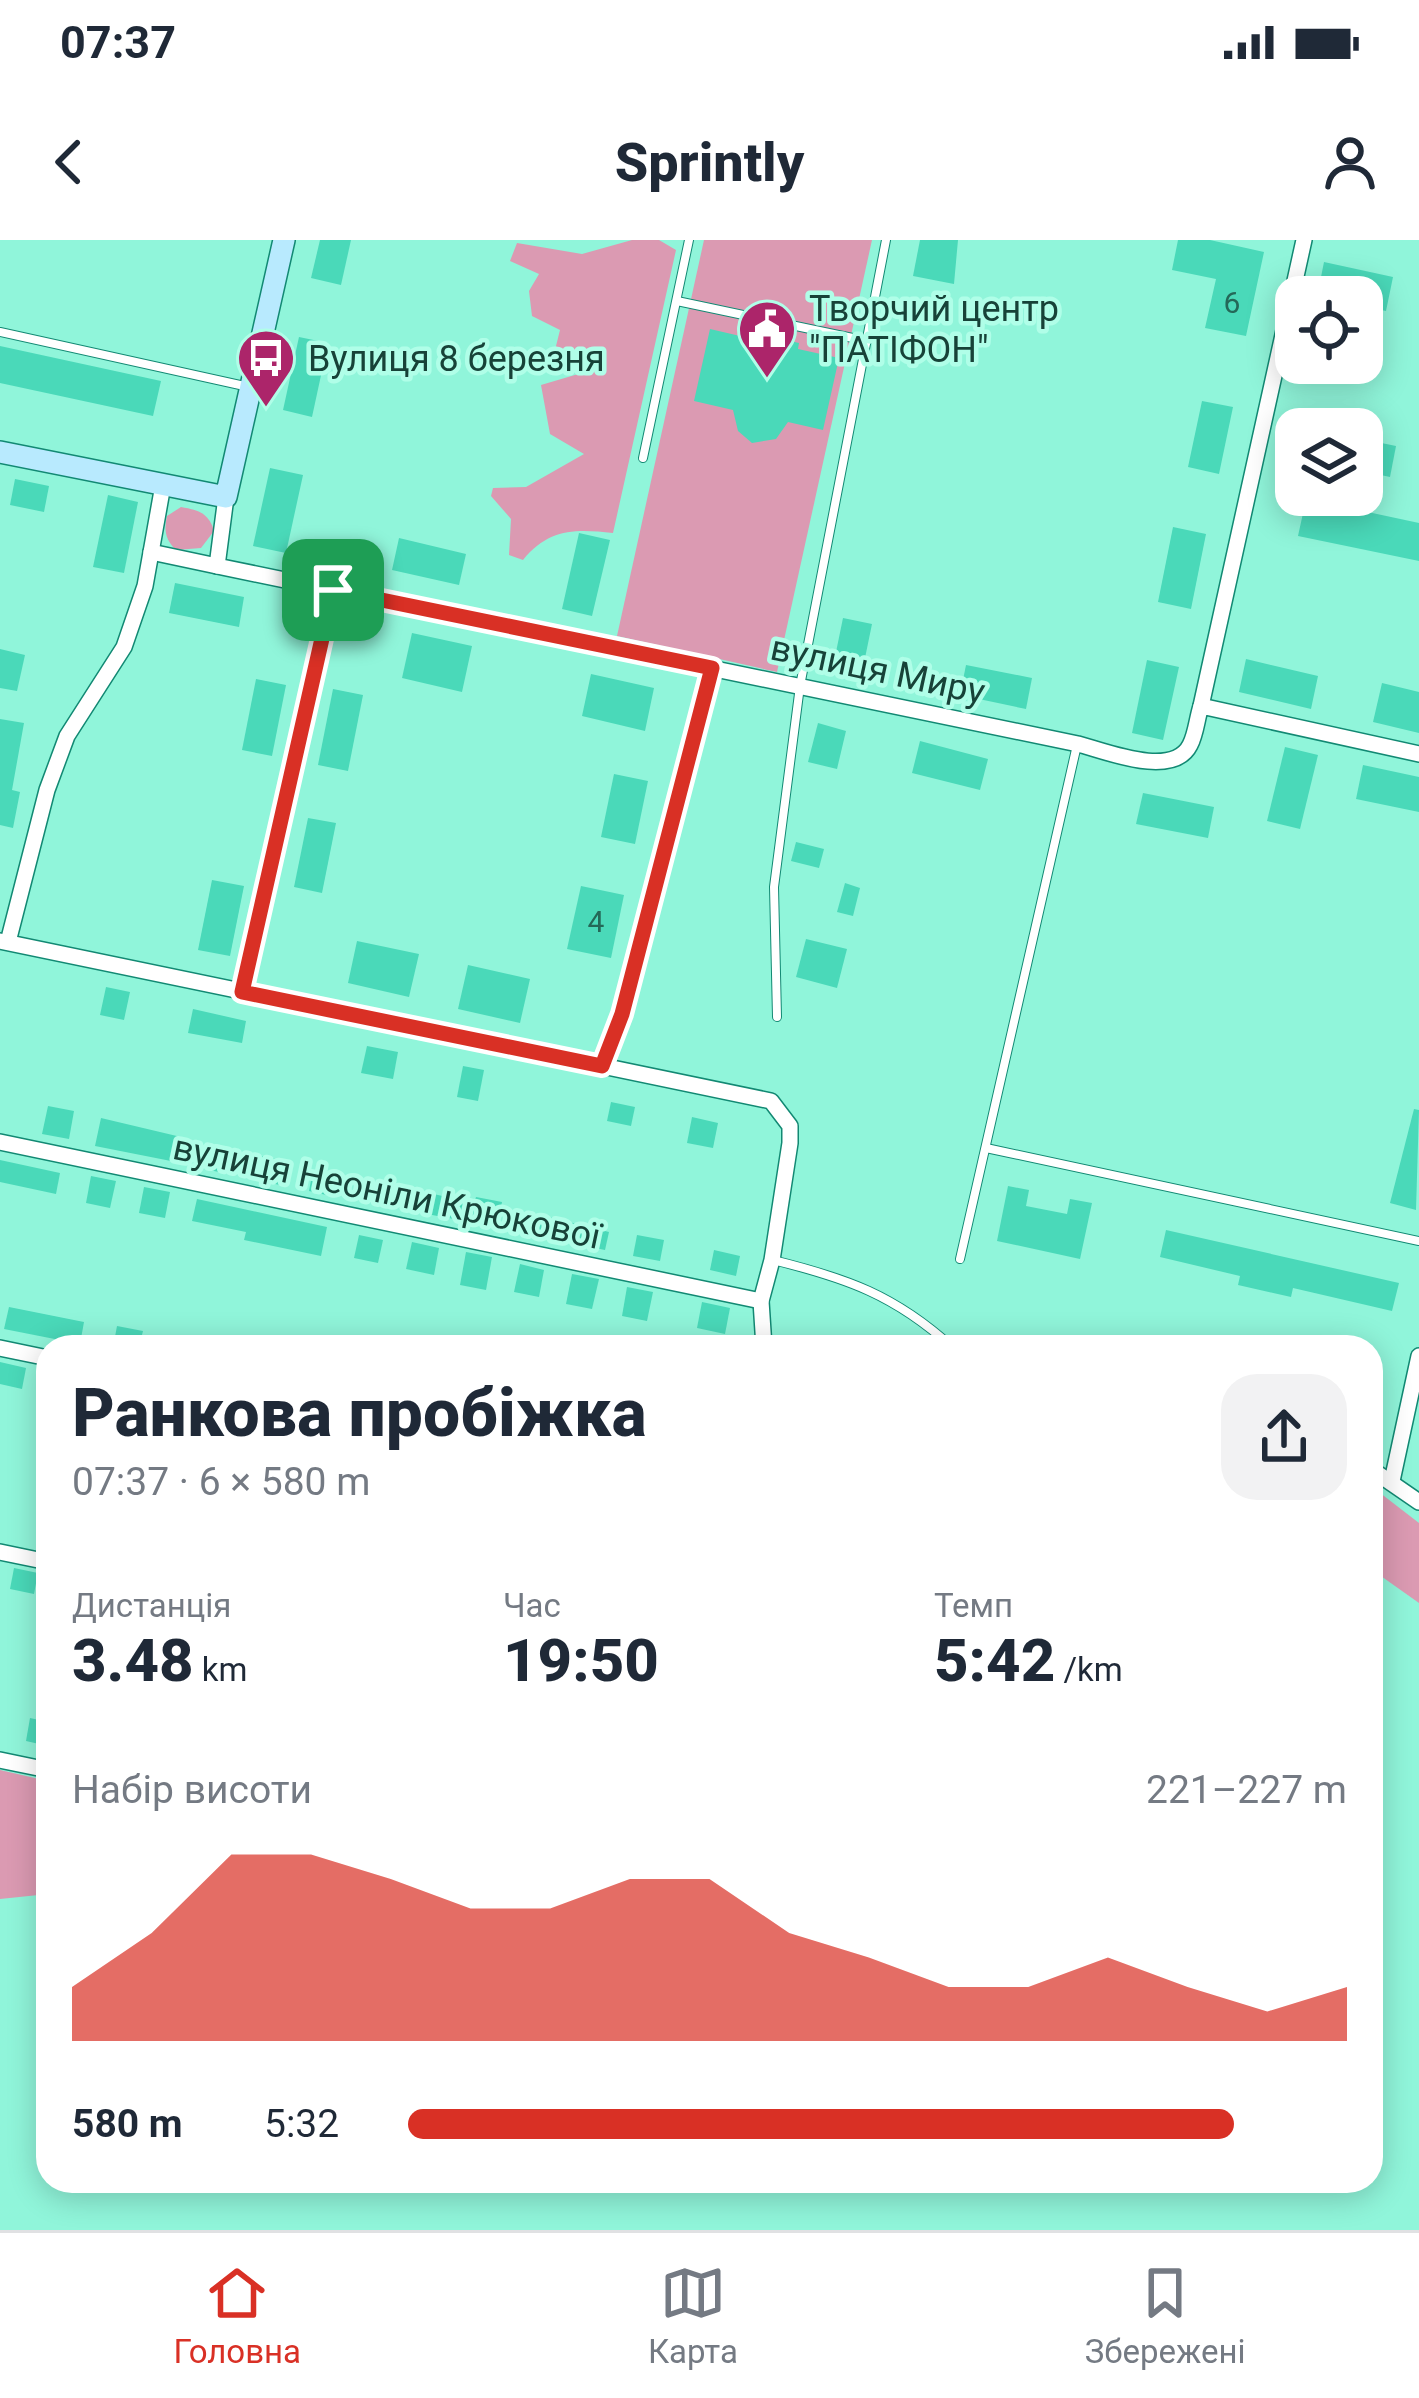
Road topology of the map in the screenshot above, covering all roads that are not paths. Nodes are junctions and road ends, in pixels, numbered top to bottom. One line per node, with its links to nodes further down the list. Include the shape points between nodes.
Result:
1 (284, 240): 8 (street)
2 (689, 240): 5 (lane)
3 (886, 240): 7 (lane)
4 (1304, 240): 18 (street, вулиця Миру)
5 (676, 301): 7 (lane); 10 (lane)
6 (0, 332): 8 (lane)
7 (867, 340): 17 (lane)
8 (250, 388): 12 (street)
9 (0, 452): 11 (street)
10 (644, 458)
11 (163, 484): 12 (street); 13 (street)
12 (226, 497): 14 (street)
13 (151, 552): 14 (street, вулиця Миру); 21 (street, via 124,647 67,736)
14 (217, 566): 15 (street, вулиця Миру)
15 (333, 590): 16 (street, вулиця Миру); 22 (street)
16 (712, 668): 17 (street, вулиця Миру); 24 (street)
17 (800, 686): 19 (street, вулиця Миру); 23 (lane, via 774,887)
18 (1201, 706): 19 (street, вулиця Миру, via 1190,746 1171,761); 20 (street)
19 (1078, 744): 26 (lane)
20 (1419, 754)
21 (4, 942): 22 (street)
22 (242, 992): 24 (street)
23 (777, 1017)
24 (602, 1066): 29 (street, via 771,1101 790,1126)
25 (0, 1142): 30 (street, вулиця Неоніли Крюкової)
26 (986, 1148): 27 (lane); 28 (lane)
27 (1419, 1241)
28 (960, 1258)
29 (772, 1260): 30 (street); 32 (lane, via 879,1293)
30 (761, 1301): 31 (street)
31 (763, 1335)
32 (938, 1335)
33 (0, 1348): 34 (street)
34 (36, 1356)
35 (1419, 1356): 37 (street)
36 (1383, 1476): 37 (street)
37 (1392, 1481): 38 (street)
38 (1419, 1502)
39 (0, 1552): 40 (street)
40 (36, 1560)
41 (0, 1760): 42 (street)
42 (36, 1768)

